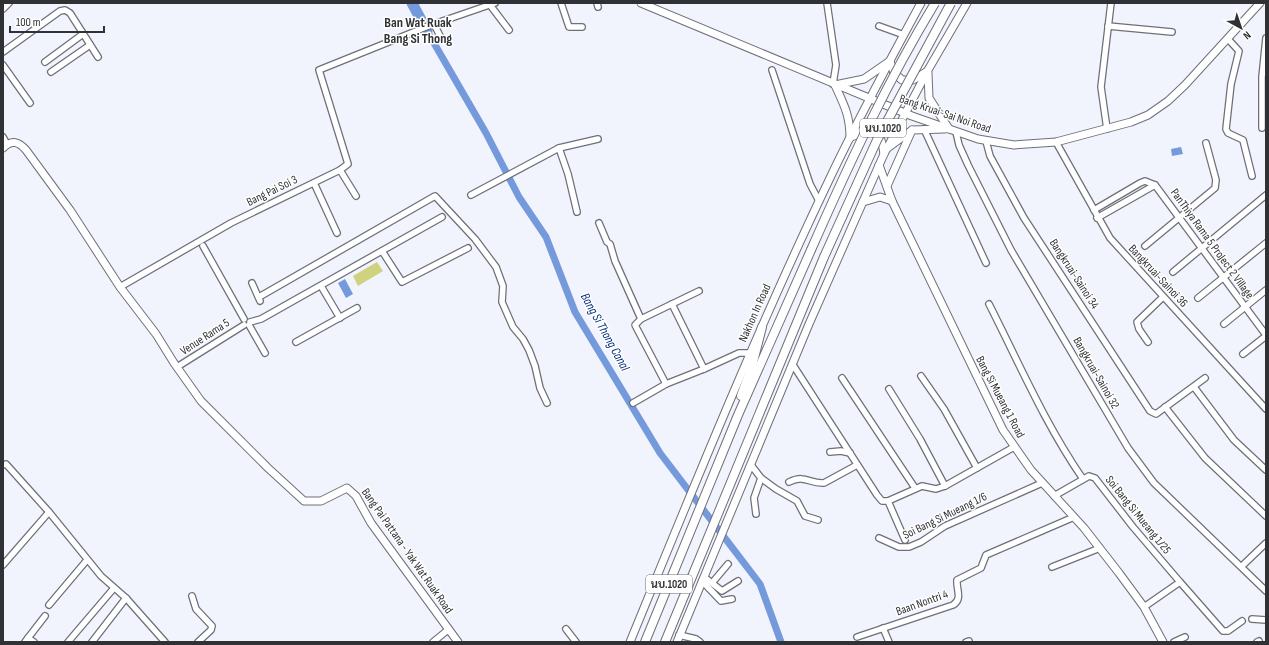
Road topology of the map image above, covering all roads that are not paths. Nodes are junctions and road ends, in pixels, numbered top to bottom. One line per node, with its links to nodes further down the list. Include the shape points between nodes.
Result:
1 (10, 3): 12 (street)
2 (562, 3): 16 (street, via 569,26)
3 (641, 3): 33 (main road, Bang Kruai-Sai Noi Road)
4 (827, 3): 33 (street, via 836,65)
5 (921, 3): 20 (main road, Nakhon In Road / นบ.1020)
6 (935, 3): 113 (main road, นบ.1020, bridge, via 848,166)
7 (951, 3): 176 (main road, นบ.1020, bridge, via 881,133 824,257)
8 (966, 3): 31 (main road, นบ.1020)
9 (1111, 3): 15 (street)
10 (1260, 3): 23 (main road, Bang Kruai-Sai Noi Road)
11 (492, 4): 13 (street); 17 (street)
12 (3, 9)
13 (432, 24): 21 (street); 51 (street, via 319,70 348,164)
14 (879, 26): 20 (street)
15 (1108, 26): 18 (street); 39 (street, via 1101,87)
16 (582, 27)
17 (509, 30)
18 (1172, 32)
19 (84, 34): 24 (street); 25 (street, via 70,13 60,11); 28 (street)
20 (904, 34): 27 (main road, Nakhon In Road / นบ.1020)
21 (441, 38)
22 (1266, 38): 37 (street, via 1262,77)
23 (1228, 39): 39 (main road, Bang Kruai-Sai Noi Road, via 1185,85 1158,109 1140,119); 52 (street, via 1239,51 1230,84 1226,129 1228,133 1243,140)
24 (90, 45): 26 (street); 32 (street)
25 (3, 52)
26 (98, 57)
27 (890, 61): 31 (main road, via 894,73 902,80 913,80); 33 (main road, via 866,78); 34 (main road, Nakhon In Road / นบ.1020)
28 (45, 62)
29 (3, 65): 35 (street)
30 (772, 70): 59 (street, via 810,184)
31 (928, 70): 36 (main road, นบ.1020); 41 (main road, via 929,98)
32 (51, 72)
33 (834, 84): 34 (main road, Bang Kruai-Sai Noi Road); 43 (main road, via 847,109)
34 (871, 99): 36 (main road, Bang Kruai-Sai Noi Road); 43 (main road, Nakhon In Road / นบ.1020)
35 (30, 103)
36 (905, 113): 41 (main road, Bang Kruai-Sai Noi Road); 49 (main road, นบ.1020)
37 (1262, 128)
38 (924, 129): 40 (main road); 41 (main road); 75 (street)
39 (1107, 129): 45 (main road, Bang Kruai-Sai Noi Road)
40 (912, 130): 49 (main road); 55 (main road)
41 (953, 130): 44 (main road, Bang Kruai-Sai Noi Road); 142 (street, Bangkruai-Sainoi 32, via 1011,250 1128,448 1158,487)
42 (598, 139): 48 (street)
43 (850, 140): 49 (main road, via 867,127 878,132); 59 (main road, Nakhon In Road / นบ.1020)
44 (986, 141): 45 (main road, Bang Kruai-Sai Noi Road, via 1014,145); 111 (street, Bangkruai-Sainoi 34, via 990,156 1024,218 1146,405 1154,414)
45 (1056, 142): 62 (street, Bangkruai-Sainoi 36)
46 (4, 143): 80 (main road, Bang Pai Pattana - Yak Wat Ruak Road, via 20,143 26,150 70,210)
47 (1206, 143): 66 (street, via 1216,185)
48 (560, 148): 56 (street); 63 (street)
49 (886, 151): 50 (main road, นบ.1020)
50 (879, 165): 55 (main road, Bang Si Mueang 1 Road); 61 (main road, นบ.1020)
51 (340, 170): 53 (street, Bang Pai Soi 3); 58 (street)
52 (1252, 176)
53 (314, 183): 68 (street); 80 (street, Bang Pai Soi 3, via 231,223)
54 (1155, 185): 62 (street, via 1149,182 1140,183); 65 (street); 66 (street, PanThiya Rama 5 ProJect 2 Village)
55 (887, 186): 60 (main road, Bang Si Mueang 1 Road)
56 (471, 195)
57 (1266, 195): 72 (street)
58 (356, 196)
59 (819, 201): 93 (main road, Nakhon In Road / นบ.1020)
60 (892, 201): 61 (main road, via 876,197); 114 (main road, Bang Si Mueang 1 Road, via 996,418)
61 (863, 202): 100 (main road, นบ.1020)
62 (1094, 210): 65 (street, Bangkruai-Sainoi 36)
63 (576, 212)
64 (442, 217): 74 (street, Venue Rama 5)
65 (1098, 218): 83 (street, Bangkruai-Sainoi 36, via 1114,243)
66 (1179, 218): 71 (street); 72 (street, PanThiya Rama 5 ProJect 2 Village)
67 (599, 223): 90 (street)
68 (337, 233)
69 (1266, 243): 77 (street)
70 (203, 246): 91 (street)
71 (1145, 246)
72 (1202, 247): 76 (street); 77 (street, PanThiya Rama 5 ProJect 2 Village)
73 (468, 248): 74 (street, via 402,282)
74 (382, 251): 79 (street, Venue Rama 5)
75 (986, 263)
76 (1173, 272)
77 (1223, 277): 84 (street); 87 (street, PanThiya Rama 5 ProJect 2 Village)
78 (252, 283): 109 (street, via 260,299 435,196 475,239 496,267 503,286 502,302 513,327 524,339 529,350)
79 (321, 286): 89 (street); 91 (street, Venue Rama 5, via 261,319)
80 (120, 287): 101 (main road, Bang Pai Pattana - Yak Wat Ruak Road, via 156,334)
81 (1266, 290): 87 (street)
82 (699, 291): 85 (street)
83 (1163, 297): 96 (street, via 1138,322 1139,329); 112 (street, Bangkruai-Sainoi 36)
84 (1198, 298)
85 (672, 304): 90 (street); 102 (street)
86 (988, 304): 123 (street, via 1049,426)
87 (1244, 307): 92 (street); 94 (street, PanThiya Rama 5 ProJect 2 Village)
88 (357, 308): 89 (street)
89 (340, 318): 95 (street)
90 (641, 319): 106 (street, via 635,327)
91 (247, 323): 97 (street); 101 (street, Venue Rama 5)
92 (1224, 324)
93 (762, 327): 98 (main road, Nakhon In Road / นบ.1020); 113 (main road, via 739,402)
94 (1266, 335): 99 (street)
95 (296, 342)
96 (1148, 342)
97 (265, 353)
98 (750, 353): 102 (street, via 739,353); 174 (main road, Nakhon In Road / นบ.1020)
99 (1243, 354)
100 (793, 365): 116 (street); 119 (main road, นบ.1020)
101 (177, 367): 161 (main road, Bang Pai Pattana - Yak Wat Ruak Road, via 202,401 304,501 321,501 347,488 356,496 371,523)
102 (704, 369): 106 (street)
103 (921, 376): 120 (street)
104 (842, 378): 127 (street)
105 (1205, 378): 107 (street)
106 (666, 384): 110 (street)
107 (1194, 387): 111 (street); 121 (street, via 1234,440)
108 (889, 389): 126 (street)
109 (547, 403)
110 (633, 403)
111 (1165, 407): 132 (street, via 1205,458)
112 (1266, 409)
113 (738, 415): 175 (main road, นบ.1020)
114 (1014, 447): 120 (street); 125 (main road, Bang Si Mueang 1 Road)
115 (830, 452): 116 (street)
116 (850, 453): 117 (street)
117 (857, 464): 124 (street, via 824,483 819,484 802,478); 129 (street, via 877,496)
118 (3, 465): 130 (street, via 6,464)
119 (751, 465): 122 (street); 144 (main road, นบ.1020)
120 (977, 468): 126 (street)
121 (1266, 470)
122 (761, 478): 131 (street, via 754,498); 134 (street, via 797,501 808,518)
123 (1083, 479): 128 (street); 146 (street, Soi Bang Si Mueang 1/25, via 1089,476 1095,478)
124 (789, 482)
125 (1042, 483): 128 (main road, Bang Si Mueang 1 Road); 135 (street, Soi Bang Si Mueang 1/6, via 945,526 909,547 898,547)
126 (945, 486): 127 (street, via 936,489 922,486)
127 (915, 488): 129 (street)
128 (1054, 496): 133 (main road, Bang Si Mueang 1 Road)
129 (886, 501): 136 (street)
130 (49, 512): 139 (street); 141 (street)
131 (756, 514)
132 (1266, 516)
133 (1074, 517): 138 (main road, Bang Si Mueang 1 Road); 159 (street, Baan Nontri 4, via 986,555 981,568 957,580 959,597 953,605)
134 (818, 520)
135 (879, 538)
136 (905, 540)
137 (1266, 543): 142 (street)
138 (1100, 548): 143 (street); 154 (main road, Bang Si Mueang 1 Road)
139 (87, 560): 148 (street); 153 (street)
140 (728, 564): 147 (street)
141 (3, 565)
142 (1242, 566): 149 (street, Bangkruai-Sainoi 32)
143 (1052, 567)
144 (703, 579): 147 (street); 152 (street, via 721,601); 164 (main road, นบ.1020)
145 (738, 580): 147 (street, via 722,591)
146 (1180, 582): 154 (street); 158 (street, via 1223,631 1228,631)
147 (712, 584)
148 (114, 588): 151 (street); 167 (street)
149 (1266, 591)
150 (192, 596): 170 (street, via 196,609 212,626)
151 (126, 598): 168 (street); 169 (street)
152 (732, 599)
153 (49, 605)
154 (1144, 607): 179 (main road, Bang Si Mueang 1 Road)
155 (46, 616): 165 (street)
156 (1252, 619): 157 (street)
157 (1266, 620)
158 (1242, 621)
159 (883, 628): 162 (street, Baan Nontri 4); 178 (street)
160 (566, 629): 173 (street)
161 (449, 630): 171 (street); 172 (main road, Bang Pai Pattana - Yak Wat Ruak Road)
162 (857, 637)
163 (1185, 637): 180 (street)
164 (678, 638): 177 (street, via 696,639)
165 (26, 640): 166 (street)
166 (34, 642)
167 (68, 642)
168 (92, 642)
169 (165, 642)
170 (198, 642)
171 (433, 642)
172 (458, 642)
173 (576, 642)
174 (630, 642)
175 (646, 642)
176 (665, 642)
177 (700, 642)
178 (889, 642)
179 (1163, 642)
180 (1174, 642)

